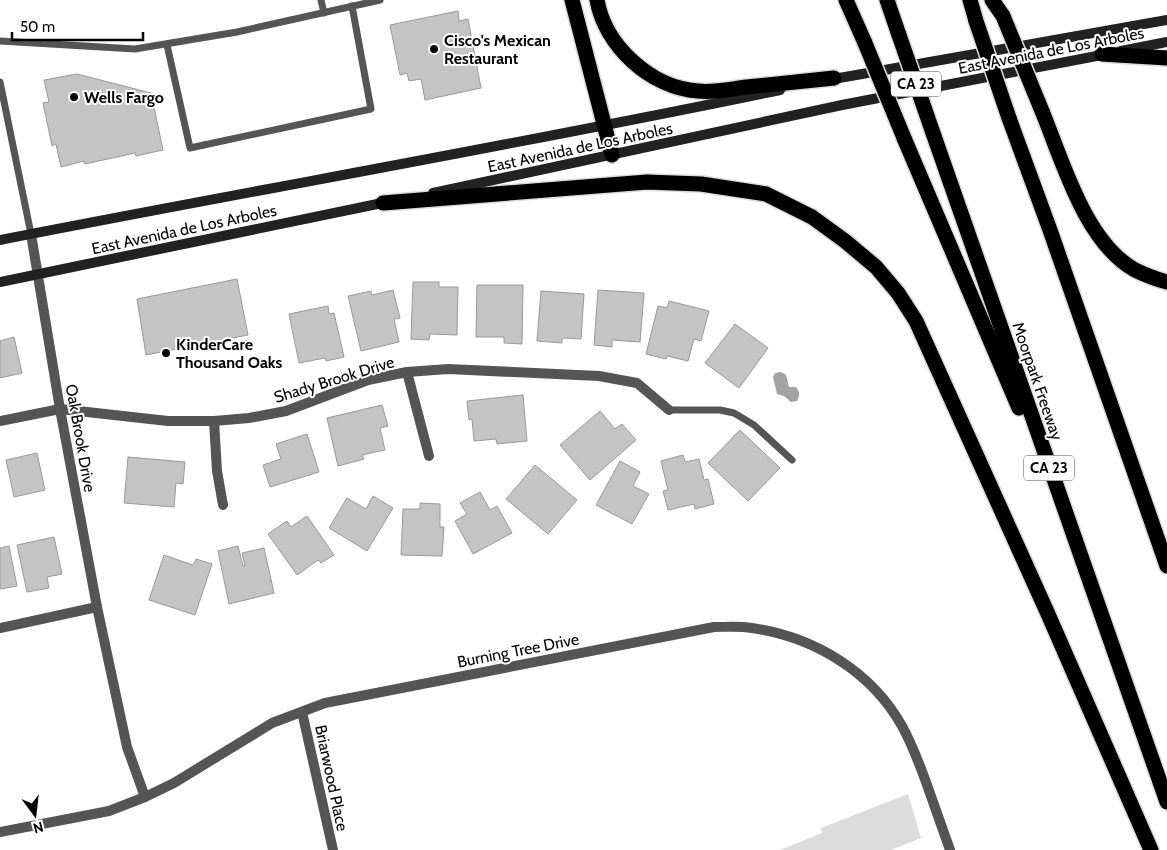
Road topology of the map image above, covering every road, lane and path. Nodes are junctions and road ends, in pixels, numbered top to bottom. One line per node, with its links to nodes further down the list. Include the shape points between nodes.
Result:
1 (321, 0): 10 (lane)
2 (380, 0): 9 (lane)
3 (572, 0): 19 (highway)
4 (598, 0): 17 (highway, via 601,17 621,50 657,78 685,90 713,92)
5 (846, 0): 35 (highway, bridge)
6 (887, 0): 35 (highway, Moorpark Freeway / CA 23, bridge)
7 (970, 0): 36 (highway, bridge)
8 (992, 0): 26 (highway, bridge, via 1003,16 1082,209 1101,239 1119,258 1134,270)
9 (352, 6): 10 (lane); 14 (lane, via 371,109 190,148)
10 (324, 13): 14 (lane)
11 (1167, 20): 17 (main road, East Avenida de Los Arboles)
12 (0, 41): 14 (lane, via 135,49)
13 (1167, 42): 15 (main road, East Avenida de Los Arboles)
14 (167, 45)
15 (1102, 54): 16 (highway); 20 (main road, East Avenida de Los Arboles, via 842,105)
16 (1167, 58)
17 (834, 78): 19 (main road, East Avenida de Los Arboles)
18 (0, 82): 22 (lane, Oak Brook Drive)
19 (605, 127): 20 (highway); 22 (main road, East Avenida de Los Arboles)
20 (612, 155): 21 (main road, East Avenida de Los Arboles)
21 (383, 203): 24 (main road, East Avenida de Los Arboles); 45 (highway, via 647,182 701,184 766,194 812,217 876,267 916,321)
22 (31, 234): 23 (main road, East Avenida de Los Arboles); 24 (street, Oak Brook Drive)
23 (0, 240)
24 (37, 274): 25 (main road, East Avenida de Los Arboles); 28 (street, Oak Brook Drive)
25 (0, 282)
26 (1167, 282)
27 (407, 372): 29 (street, Shady Brook Drive, via 448,369 600,376 637,382); 31 (street, Shady Brook Drive, via 368,380 286,411); 32 (street)
28 (60, 409): 30 (street, Shady Brook Drive); 31 (street, Shady Brook Drive, via 168,421); 37 (street, Oak Brook Drive)
29 (669, 410): 33 (lane, via 734,413 754,425)
30 (0, 421)
31 (214, 421): 34 (street)
32 (430, 456)
33 (792, 460)
34 (223, 505)
35 (1069, 524): 41 (highway, Moorpark Freeway / CA 23)
36 (1167, 566)
37 (97, 607): 38 (street); 40 (street, Oak Brook Drive, via 127,747)
38 (0, 628)
39 (302, 712): 40 (street, Burning Tree Drive, via 272,723); 43 (street, Briarwood Place); 44 (street, Burning Tree Drive, via 325,704 714,627 751,628 788,635 820,648 852,669 890,707 914,751)
40 (145, 798): 42 (street, Burning Tree Drive, via 109,812)
41 (1167, 802)
42 (0, 832)
43 (333, 850)
44 (950, 850)
45 (1151, 850)

